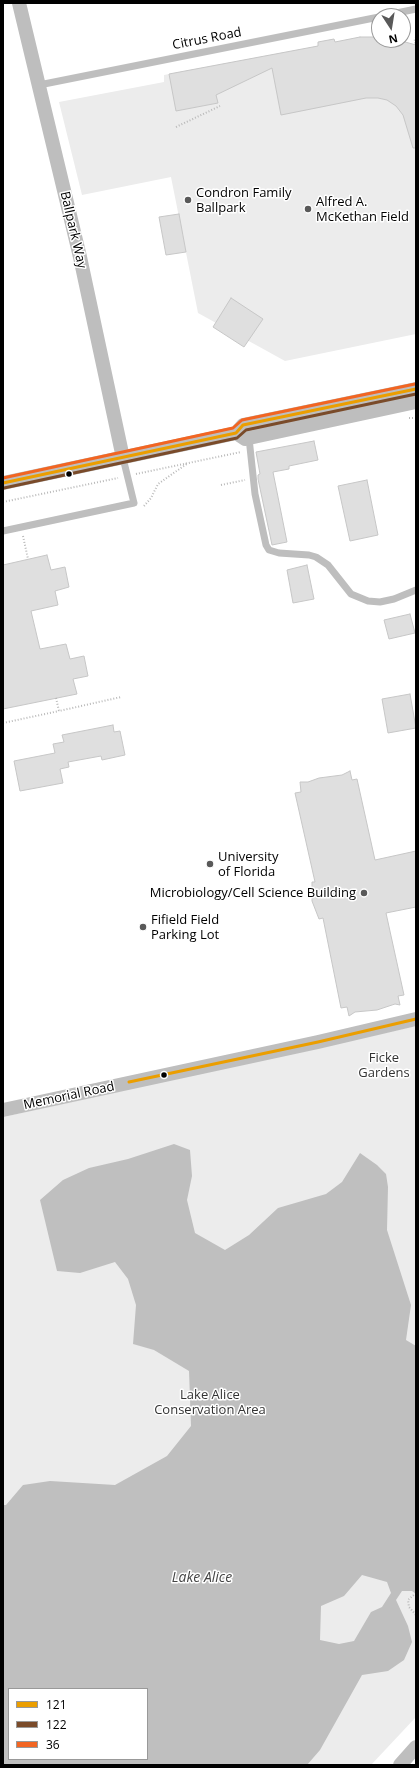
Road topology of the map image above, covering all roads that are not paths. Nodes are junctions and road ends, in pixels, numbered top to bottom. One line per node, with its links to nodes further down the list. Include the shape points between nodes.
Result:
1 (19, 3): 3 (street, Ballpark Way)
2 (371, 18): 3 (lane, Citrus Road)
3 (39, 85): 7 (street, Ballpark Way, via 80,257)
4 (416, 388): 6 (street, via 243,425)
5 (416, 402): 6 (street)
6 (242, 436): 7 (street); 10 (lane, via 269,550 279,554 316,557 328,565 348,591 368,602 394,599)
7 (123, 458): 8 (street); 9 (lane, via 134,503)
8 (3, 483)
9 (3, 531)
10 (416, 590)
11 (416, 1019): 12 (street, Memorial Road)
12 (3, 1110)
13 (416, 1747): 14 (street)
14 (400, 1765)

